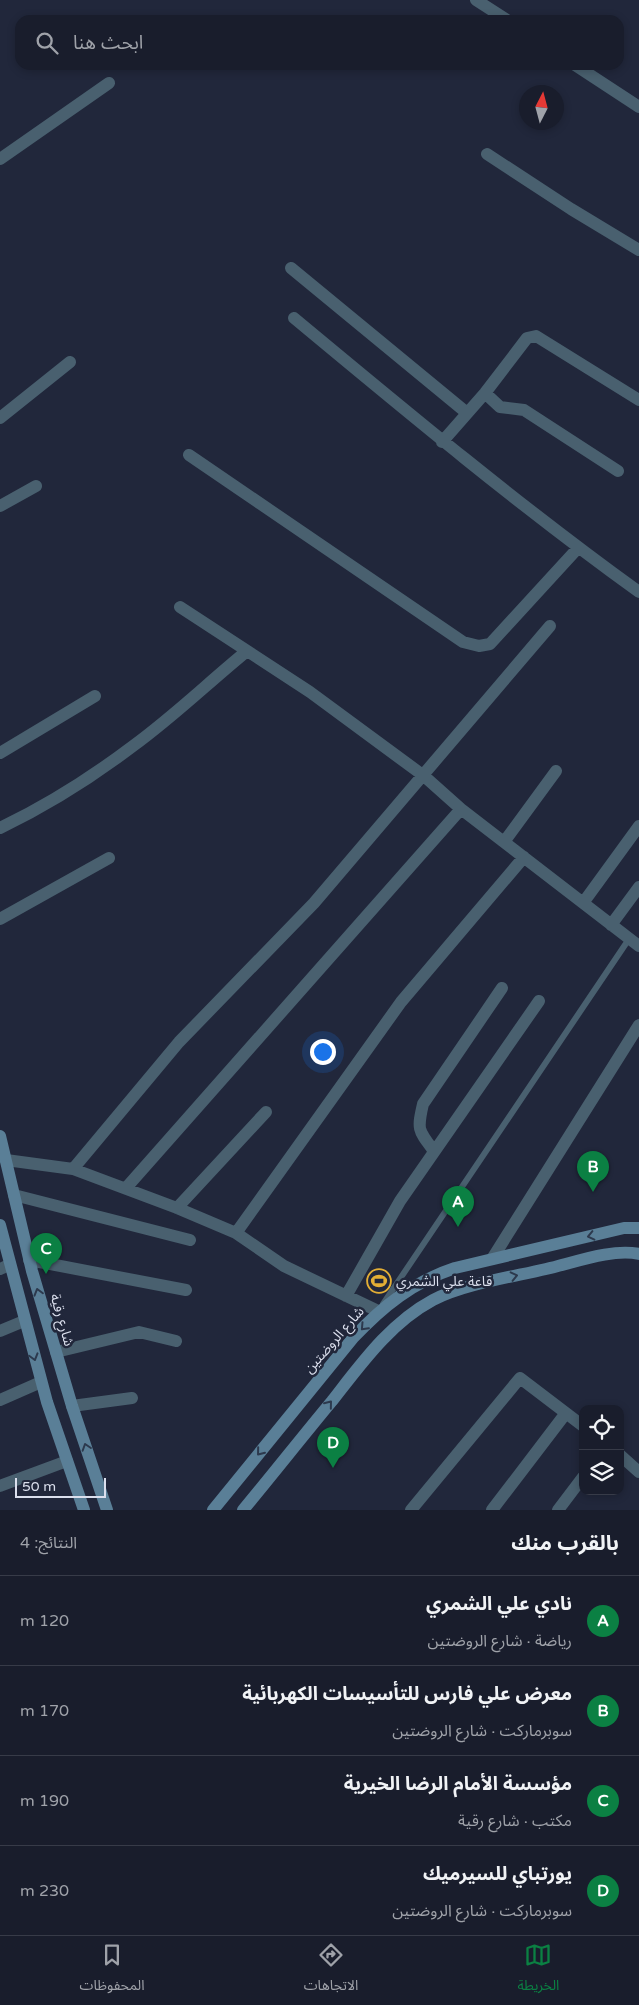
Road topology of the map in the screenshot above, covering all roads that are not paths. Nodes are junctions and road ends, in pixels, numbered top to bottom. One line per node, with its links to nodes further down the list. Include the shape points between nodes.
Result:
1 (476, 0): 2 (street)
2 (499, 15)
3 (583, 70): 5 (street)
4 (109, 83): 7 (street)
5 (639, 107)
6 (487, 154): 8 (street)
7 (0, 159)
8 (639, 250)
9 (291, 268): 14 (street)
10 (294, 318): 16 (street)
11 (70, 362): 15 (street)
12 (485, 393): 13 (street, via 527,338 536,336); 14 (street); 18 (street, via 500,407 524,410)
13 (639, 400)
14 (467, 413): 16 (street)
15 (0, 418)
16 (442, 442): 21 (street)
17 (189, 455): 21 (street, via 463,642 478,646 490,644)
18 (618, 471)
19 (36, 486): 20 (street)
20 (0, 506)
21 (578, 548): 22 (street)
22 (639, 592)
23 (180, 607): 25 (street)
24 (550, 626): 29 (street)
25 (247, 650): 29 (street); 32 (street, via 134,746 76,785)
26 (95, 696): 27 (street)
27 (0, 754)
28 (556, 771): 33 (street)
29 (424, 776): 30 (street); 48 (street, via 314,903 179,1042)
30 (461, 809): 33 (street); 49 (street)
31 (639, 826): 37 (street)
32 (0, 828)
33 (504, 842): 34 (street)
34 (524, 857): 37 (street); 54 (street, via 401,1002)
35 (109, 858): 38 (street)
36 (639, 887): 39 (street)
37 (584, 903): 39 (street)
38 (0, 919)
39 (612, 925): 40 (street)
40 (634, 943): 62 (lane)
41 (502, 988): 46 (street, via 423,1104 418,1124)
42 (539, 1001): 46 (street)
43 (639, 1025): 57 (street)
44 (266, 1112): 51 (street)
45 (0, 1136): 47 (main road, شارع رقية)
46 (434, 1151): 61 (street, via 400,1201)
47 (6, 1160): 48 (street); 50 (main road, شارع رقية)
48 (73, 1168): 49 (street)
49 (126, 1188): 51 (street)
50 (14, 1195): 55 (street); 58 (main road, شارع رقية)
51 (177, 1208): 54 (street)
52 (0, 1225): 59 (main road)
53 (639, 1228): 57 (main road, شارع الروضتين, one-way to 57, via 624,1228)
54 (236, 1232): 61 (street, via 284,1266)
55 (190, 1240)
56 (639, 1254): 83 (main road, one-way to 56, via 372,1351 422,1306 444,1295 484,1283 599,1256)
57 (492, 1259): 62 (main road, شارع الروضتين, via 428,1278)
58 (29, 1260): 60 (street); 66 (main road, شارع رقية, one-way to 58)
59 (5, 1267): 63 (main road)
60 (186, 1290)
61 (346, 1296): 62 (street)
62 (378, 1311): 82 (main road, شارع الروضتين, one-way to 82, via 333,1361)
63 (24, 1321): 64 (street); 67 (main road, one-way to 67)
64 (0, 1331)
65 (176, 1341): 66 (street, via 139,1332)
66 (56, 1352): 70 (main road, شارع رقية)
67 (41, 1382): 69 (street); 74 (main road)
68 (132, 1398): 70 (street)
69 (0, 1400)
70 (72, 1406): 75 (main road, شارع رقية, one-way to 70)
71 (566, 1413): 72 (street); 84 (street, via 520,1378); 85 (street)
72 (579, 1423)
73 (624, 1459): 76 (street)
74 (67, 1461): 77 (main road); 79 (street)
75 (94, 1471): 77 (main road, via 86,1483 78,1483); 81 (main road, شارع رقية)
76 (639, 1472)
77 (72, 1478): 80 (main road)
78 (579, 1482): 86 (street)
79 (0, 1486)
80 (84, 1510)
81 (107, 1510)
82 (213, 1510)
83 (243, 1510)
84 (411, 1510)
85 (492, 1510)
86 (558, 1510)

